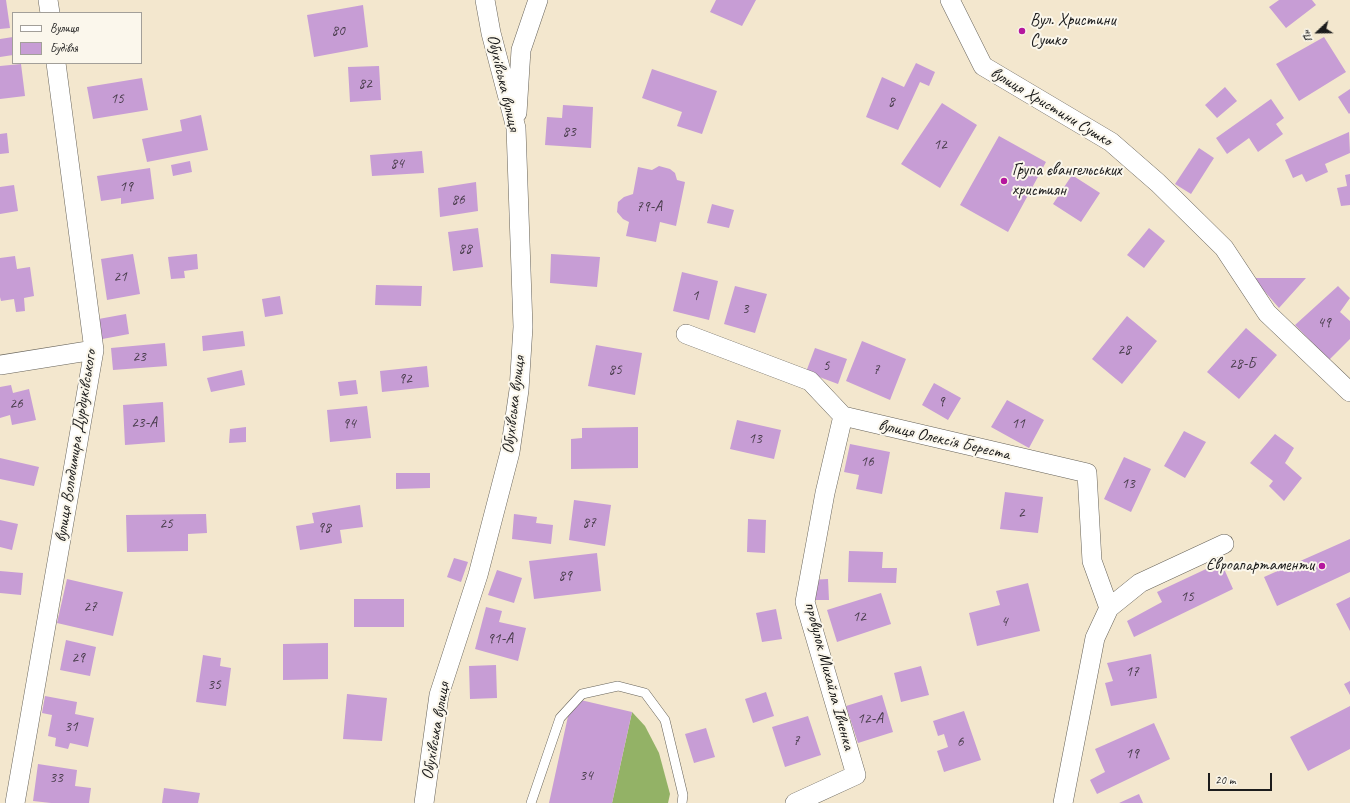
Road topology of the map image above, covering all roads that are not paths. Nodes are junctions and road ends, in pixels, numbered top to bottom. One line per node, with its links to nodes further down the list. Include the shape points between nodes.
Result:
1 (48, 0): 5 (street)
2 (485, 0): 7 (street, Обухівська вулиця)
3 (538, 0): 7 (street, via 521,50)
4 (950, 0): 11 (street, вулиця Христини Сушко, via 983,66 1111,142 1158,182 1224,248 1267,313)
5 (50, 12)
6 (56, 64): 9 (street, вулиця Володимира Дурдуківського)
7 (516, 128): 16 (street, Обухівська вулиця, via 523,327 519,390 510,452 480,567 439,696)
8 (686, 334): 12 (street, via 810,381)
9 (94, 350): 10 (street); 15 (street, вулиця Володимира Дурдуківського)
10 (0, 365)
11 (1350, 392)
12 (843, 416): 14 (street, вулиця Олексія Береста, via 1087,473 1092,561); 19 (street, провулок Михайла Івченка, via 805,602 856,775)
13 (1224, 544): 14 (street, via 1140,583)
14 (1109, 608): 20 (street, via 1095,638)
15 (15, 803)
16 (424, 803)
17 (532, 803): 18 (lane, via 560,718 582,694 618,686 645,693 665,720 683,795)
18 (682, 803)
19 (795, 803)
20 (1063, 803)

